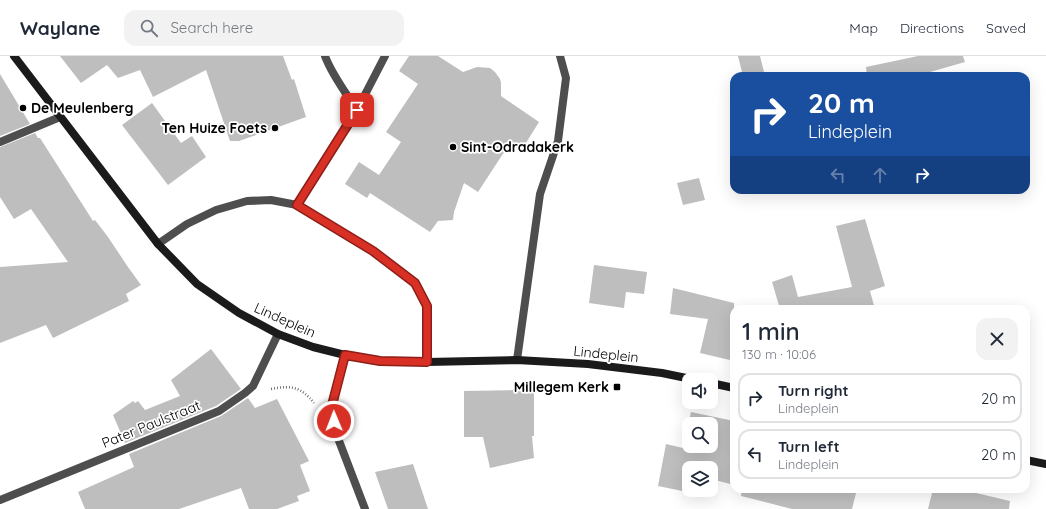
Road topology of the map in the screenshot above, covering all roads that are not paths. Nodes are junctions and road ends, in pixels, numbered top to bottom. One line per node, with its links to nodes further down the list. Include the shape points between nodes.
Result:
1 (14, 56): 6 (street, Lindeplein)
2 (325, 56): 5 (street)
3 (385, 56): 5 (street)
4 (560, 56): 12 (street, via 566,78 558,141 540,194)
5 (357, 110): 8 (street)
6 (60, 117): 7 (street); 9 (street, Lindeplein)
7 (0, 142)
8 (297, 205): 9 (street, via 271,200 246,201 216,210 187,224); 13 (street, via 373,251 415,283 427,306)
9 (158, 244): 10 (street, Lindeplein, via 197,284 239,313)
10 (278, 334): 11 (street, Lindeplein); 19 (street, Pater Paulstraat, via 253,386 219,411)
11 (345, 355): 13 (street, Lindeplein, via 380,361); 20 (street, via 331,409 336,433)
12 (517, 360): 13 (street, Lindeplein); 14 (street, Lindeplein, via 588,364)
13 (427, 362)
14 (682, 377)
15 (718, 385): 16 (street)
16 (730, 387)
17 (1030, 461): 18 (street)
18 (1046, 464)
19 (0, 500)
20 (365, 509)

